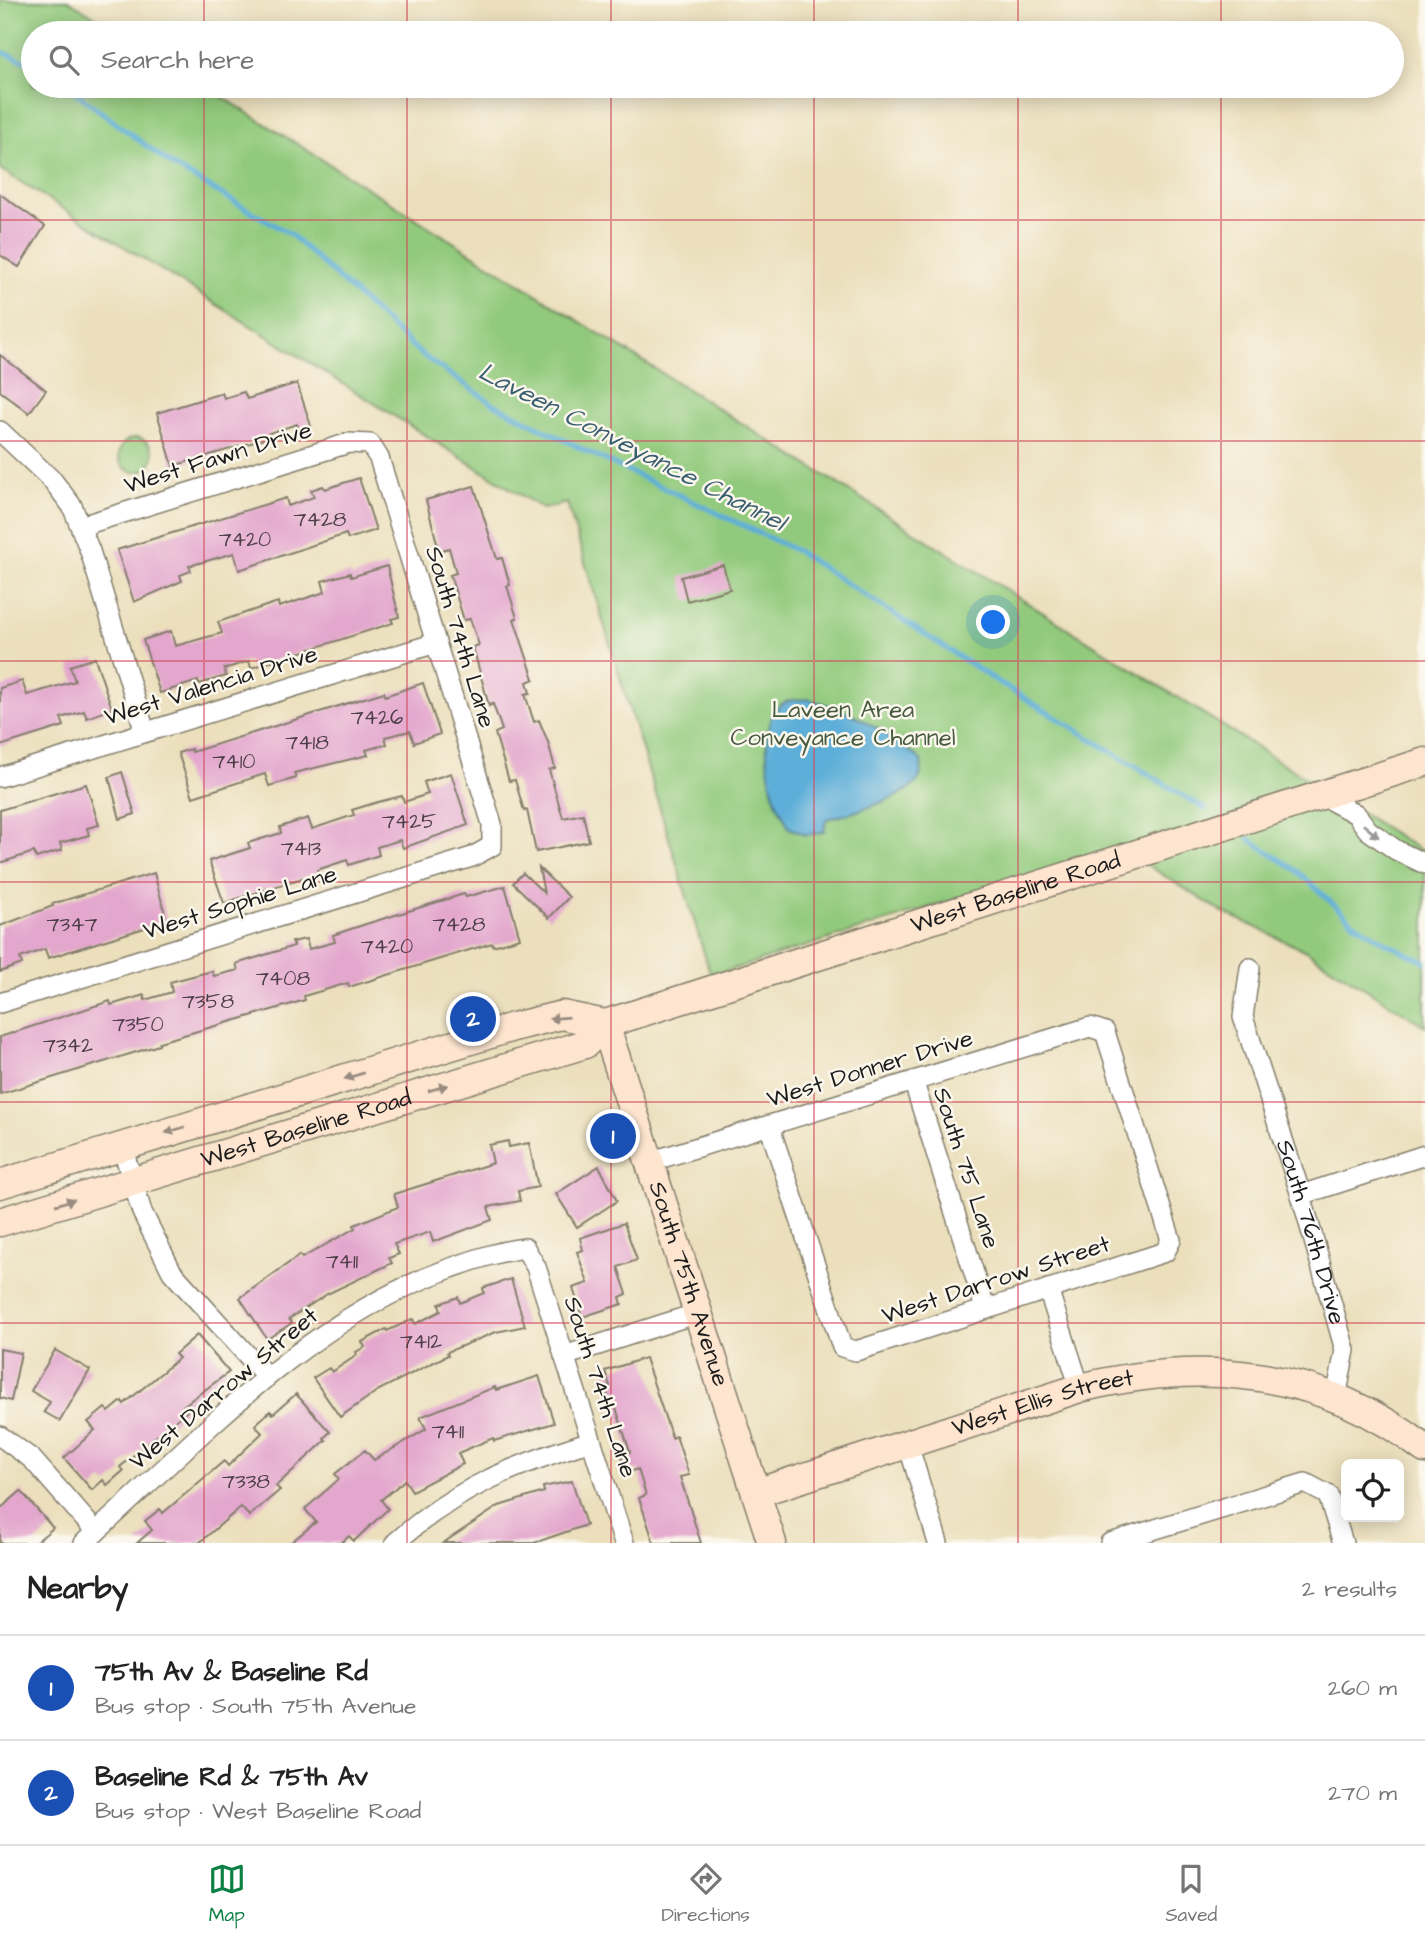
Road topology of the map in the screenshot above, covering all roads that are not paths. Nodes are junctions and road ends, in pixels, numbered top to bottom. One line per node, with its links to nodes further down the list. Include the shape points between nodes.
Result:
1 (0, 431): 3 (street, via 53,481)
2 (370, 444): 3 (street, West Fawn Drive, via 349,443); 4 (street, South 74th Lane, via 379,458)
3 (81, 526): 5 (street)
4 (436, 643): 5 (street, West Valencia Drive); 9 (street, South 74th Lane, via 492,824)
5 (145, 732): 7 (street, West Valencia Drive)
6 (1425, 762): 8 (main road, West Baseline Road)
7 (0, 777)
8 (1319, 794): 10 (street, one-way to 10, via 1356,814 1368,830 1396,850); 13 (main road, West Baseline Road)
9 (492, 846): 12 (street, West Sophie Lane, via 472,857)
10 (1425, 864)
11 (1250, 968): 21 (street, South 76th Drive, via 1243,1017)
12 (0, 1003)
13 (605, 1024): 16 (main road, West Baseline Road, one-way to 16, via 562,1015 513,1027); 18 (main road, South 75th Avenue); 19 (main road, West Baseline Road, one-way to 13, via 585,1044)
14 (914, 1083): 15 (street, West Donner Drive); 24 (street, West Donner Drive, via 1090,1027 1105,1032 1171,1240); 26 (street, South 75 Lane)
15 (769, 1125): 18 (street, West Donner Drive); 26 (street, West Darrow Street, via 842,1347 856,1351)
16 (122, 1146): 19 (street); 20 (main road, West Baseline Road)
17 (1425, 1155): 21 (street)
18 (649, 1161): 27 (main road, South 75th Avenue)
19 (133, 1182): 22 (main road, West Baseline Road, one-way to 19); 29 (street, via 142,1212 172,1272)
20 (0, 1184)
21 (1301, 1195): 31 (street, South 76th Drive, via 1345,1350)
22 (0, 1222)
23 (525, 1248): 28 (street, South 74th Lane, via 536,1267); 29 (street, West Darrow Street, via 502,1250 387,1294 350,1315)
24 (1165, 1252): 25 (street, West Darrow Street)
25 (1048, 1289): 26 (street, West Darrow Street); 30 (street)
26 (985, 1308)
27 (698, 1313): 28 (street); 36 (main road, South 75th Avenue)
28 (564, 1356): 33 (street, South 74th Lane)
29 (267, 1377): 37 (street, West Darrow Street)
30 (1080, 1388): 31 (main road, West Ellis Street, via 1135,1374 1206,1373 1286,1380); 34 (main road, West Ellis Street)
31 (1336, 1398): 35 (main road, via 1406,1434)
32 (0, 1436): 37 (street, via 32,1459)
33 (591, 1441): 38 (street, via 507,1469 475,1485 447,1500); 39 (street, South 74th Lane)
34 (908, 1444): 36 (main road, West Ellis Street); 41 (street)
35 (1425, 1449)
36 (756, 1493): 40 (main road, South 75th Avenue)
37 (90, 1537)
38 (395, 1543)
39 (624, 1543)
40 (772, 1543)
41 (938, 1543)
42 (1110, 1543): 43 (street, via 1305,1483 1328,1495)
43 (1343, 1543)

